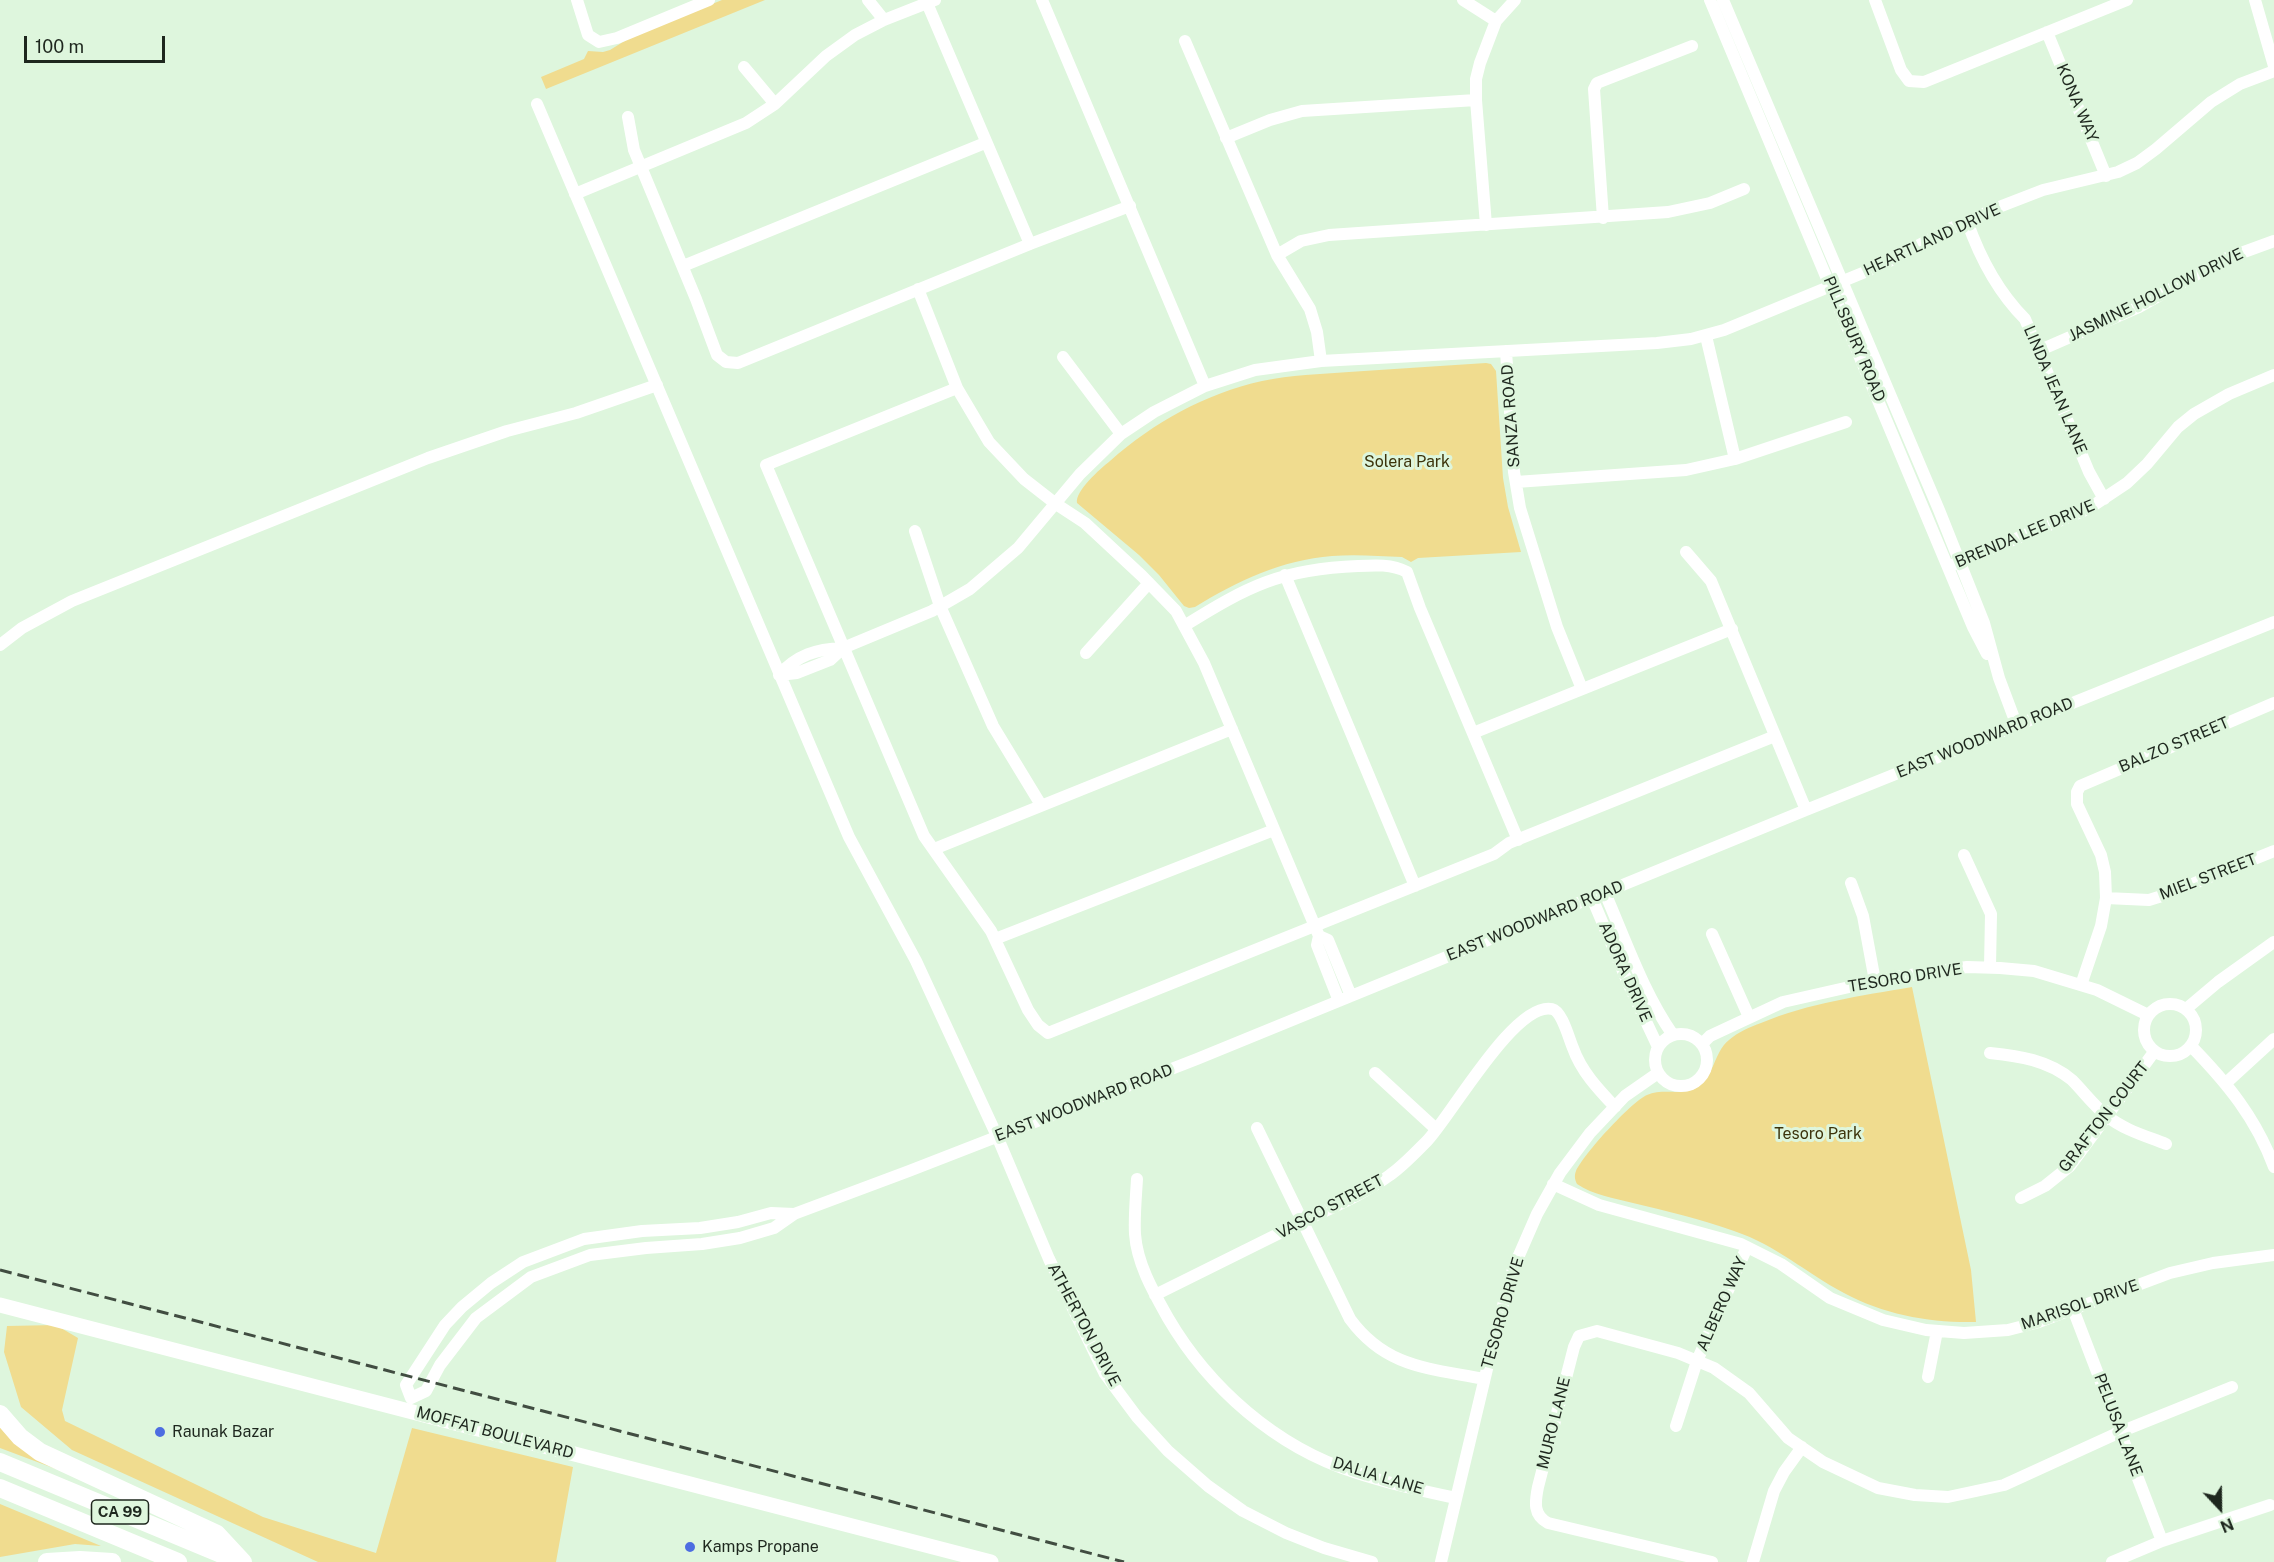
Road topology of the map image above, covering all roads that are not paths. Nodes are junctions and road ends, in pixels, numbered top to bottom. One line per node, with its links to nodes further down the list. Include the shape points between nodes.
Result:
1 (577, 0): 2 (street, via 586,29 599,42 618,38)
2 (709, 0)
3 (868, 0): 13 (street)
4 (1042, 0): 30 (street)
5 (1463, 0): 14 (street)
6 (1515, 0): 14 (street)
7 (1710, 0): 38 (street, PILLSBURY ROAD)
8 (1724, 0): 38 (street, PILLSBURY ROAD)
9 (1875, 0): 15 (street, via 1901,70 1909,81 1924,82)
10 (2127, 0): 15 (street)
11 (2255, 0): 19 (street)
12 (931, 2): 13 (street); 25 (street)
13 (884, 20): 22 (street, via 826,56)
14 (1496, 21): 20 (street, via 1480,63)
15 (2047, 32): 27 (street, KONA WAY)
16 (1185, 40): 24 (street)
17 (1692, 46): 31 (street, via 1598,83 1594,89)
18 (744, 68): 22 (street)
19 (2274, 69): 27 (street, HEARTLAND DRIVE, via 2211,102 2137,163)
20 (1476, 100): 24 (street, via 1302,111); 33 (street)
21 (537, 104): 29 (street, ATHERTON DRIVE)
22 (775, 104): 26 (street, via 746,123)
23 (628, 117): 26 (street)
24 (1226, 138): 36 (street)
25 (986, 143): 35 (street); 37 (street)
26 (641, 166): 29 (street); 37 (street)
27 (2106, 176): 32 (street, HEARTLAND DRIVE, via 2043,190)
28 (1744, 189): 31 (street, via 1710,203 1668,212)
29 (575, 194): 46 (street, ATHERTON DRIVE)
30 (1130, 206): 35 (street); 47 (street)
31 (1603, 218): 33 (street)
32 (1967, 221): 38 (street, HEARTLAND DRIVE); 42 (street, LINDA JEAN LANE, via 1983,260 2009,303 2025,319)
33 (1486, 225): 36 (street, via 1329,235 1301,241)
34 (2274, 241): 42 (street, JASMINE HOLLOW DRIVE, via 2222,260 2139,307)
35 (1030, 244): 39 (street)
36 (1276, 255): 44 (street, via 1310,309)
37 (683, 266): 39 (street, via 717,355 726,362 738,363)
38 (1837, 284): 40 (street, HEARTLAND DRIVE); 57 (street, PILLSBURY ROAD)
39 (918, 289): 48 (street)
40 (1707, 336): 41 (street, HEARTLAND DRIVE, via 1657,343); 51 (street)
41 (1506, 351): 44 (street, HEARTLAND DRIVE); 52 (street, SANZA ROAD)
42 (2038, 351): 53 (street, LINDA JEAN LANE)
43 (1063, 357): 50 (street)
44 (1320, 361): 47 (street, HEARTLAND DRIVE, via 1255,370)
45 (2274, 375): 53 (street, BRENDA LEE DRIVE, via 2194,414 2127,483)
46 (657, 385): 64 (street, via 428,458 72,600); 67 (street, ATHERTON DRIVE)
47 (1205, 386): 50 (street, HEARTLAND DRIVE, via 1154,412)
48 (957, 388): 54 (street, via 989,442 1024,479); 65 (street, via 766,465)
49 (1846, 422): 51 (street)
50 (1122, 434): 54 (street, HEARTLAND DRIVE, via 1080,474)
51 (1735, 459): 52 (street, via 1686,470)
52 (1516, 482): 68 (street, SANZA ROAD, via 1520,508 1557,627)
53 (2104, 499): 57 (street, BRENDA LEE DRIVE)
54 (1056, 504): 59 (street, via 1085,523); 60 (street, HEARTLAND DRIVE, via 1018,548 970,589)
55 (915, 531): 60 (street)
56 (1686, 552): 63 (street, via 1711,581)
57 (1954, 565): 70 (street, PILLSBURY ROAD, via 1984,622)
58 (1285, 574): 62 (street, via 1233,595); 72 (street, via 1326,567 1370,566 1397,566 1407,572); 82 (street)
59 (1149, 583): 62 (street, via 1176,611); 66 (street)
60 (940, 606): 65 (street, HEARTLAND DRIVE); 74 (street, via 993,726)
61 (2274, 622): 70 (street, EAST WOODWARD ROAD)
62 (1184, 626): 71 (street)
63 (1732, 629): 68 (street); 73 (street)
64 (0, 645)
65 (843, 648): 67 (street, HEARTLAND DRIVE, via 825,648 791,662); 78 (street, via 924,836)
66 (1086, 653)
67 (779, 675): 112 (street, ATHERTON DRIVE, via 849,837 916,961)
68 (1582, 689): 72 (street)
69 (2274, 703): 85 (street, BALZO STREET, via 2080,786 2077,804 2101,855)
70 (2017, 726): 75 (street, EAST WOODWARD ROAD)
71 (1232, 729): 74 (street); 76 (street)
72 (1473, 734): 77 (street)
73 (1775, 736): 75 (street); 77 (street)
74 (1041, 805): 78 (street)
75 (1806, 810): 83 (street, EAST WOODWARD ROAD)
76 (1274, 830): 86 (street); 88 (street)
77 (1518, 840): 82 (street)
78 (934, 849): 88 (street)
79 (2274, 851): 85 (street, MIEL STREET, via 2157,897)
80 (1964, 855): 90 (street, via 1991,914)
81 (1851, 883): 91 (street, via 1863,916)
82 (1415, 886): 86 (street)
83 (1605, 892): 84 (street, EAST WOODWARD ROAD); 98 (street, ADORA DRIVE, via 1641,976)
84 (1592, 898): 93 (street, EAST WOODWARD ROAD); 102 (street, ADORA DRIVE)
85 (2106, 898): 92 (street)
86 (1317, 931): 88 (street, via 1048,1033 1029,1010); 93 (street, via 1328,940); 94 (street, via 1317,945)
87 (1712, 934): 97 (street)
88 (995, 939)
89 (2274, 942): 95 (street)
90 (1990, 967): 91 (street, TESORO DRIVE); 92 (street, TESORO DRIVE, via 2034,971)
91 (1875, 981): 97 (street, TESORO DRIVE, via 1784,1002)
92 (2082, 985): 96 (street, TESORO DRIVE)
93 (1351, 996): 94 (street, EAST WOODWARD ROAD)
94 (1339, 1001): 112 (street, EAST WOODWARD ROAD)
95 (2186, 1009): 96 (street, via 2166,1004); 101 (street, via 2196,1027)
96 (2148, 1014): 103 (street, via 2144,1034)
97 (1749, 1017): 100 (street, TESORO DRIVE)
98 (1673, 1035): 100 (street, via 1689,1035); 102 (street)
99 (2274, 1039): 107 (street)
100 (1701, 1044): 106 (street, via 1706,1068 1695,1082 1671,1084)
101 (2191, 1046): 103 (street, via 2174,1057); 107 (street)
102 (1658, 1047): 106 (street)
103 (2154, 1052): 109 (street, GRAFTON COURT)
104 (1990, 1053): 109 (street, via 2020,1056 2052,1067)
105 (1375, 1073): 111 (street)
106 (1658, 1073): 108 (street, TESORO DRIVE)
107 (2226, 1083): 114 (street, via 2249,1115)
108 (1615, 1107): 111 (street, VASCO STREET, via 1593,1084 1574,1052 1563,1022 1551,1008 1520,1021); 116 (street, TESORO DRIVE, via 1590,1133)
109 (2107, 1116): 113 (street); 117 (street, GRAFTON COURT, via 2066,1170)
110 (1257, 1128): 119 (street)
111 (1436, 1129): 119 (street, VASCO STREET, via 1391,1174)
112 (997, 1136): 118 (street, EAST WOODWARD ROAD); 145 (street, ATHERTON DRIVE, via 1049,1259 1106,1374 1137,1417 1168,1451 1243,1511 1286,1533)
113 (2166, 1144)
114 (2274, 1167)
115 (1137, 1179): 122 (street, DALIA LANE, via 1135,1235 1144,1272)
116 (1554, 1184): 120 (street, MARISOL DRIVE, via 1599,1205); 128 (street, TESORO DRIVE, via 1513,1269)
117 (2021, 1198)
118 (794, 1214): 130 (street, EAST WOODWARD ROAD, via 774,1228 740,1238 590,1255 531,1277 476,1318 440,1365 426,1391); 130 (street, EAST WOODWARD ROAD, via 771,1213 700,1228 642,1230 584,1239 523,1262 491,1283 445,1325 406,1385)
119 (1302, 1222): 122 (street, VASCO STREET); 128 (street, via 1350,1318 1376,1347 1394,1359 1414,1365)
120 (1747, 1247): 125 (street, MARISOL DRIVE, via 1781,1264 1830,1298 1883,1320); 126 (street, ALBERO WAY)
121 (2274, 1255): 124 (street, MARISOL DRIVE, via 2170,1273)
122 (1155, 1295): 137 (street, DALIA LANE, via 1204,1370 1230,1398 1277,1434 1352,1472)
123 (0, 1305): 130 (main road, MOFFAT BOULEVARD)
124 (2073, 1310): 125 (street, MARISOL DRIVE, via 2008,1330); 133 (street, PELUSA LANE)
125 (1936, 1331): 127 (street)
126 (1697, 1361): 132 (street, ALBERO WAY); 134 (street, via 1749,1393 1788,1438); 147 (street, MURO LANE, via 1597,1330 1579,1336 1538,1487 1536,1509 1548,1523)
127 (1928, 1377)
128 (1484, 1379): 137 (street, TESORO DRIVE)
129 (2232, 1387): 133 (street)
130 (409, 1404): 144 (main road, MOFFAT BOULEVARD)
131 (0, 1414): 143 (highway, via 40,1452 218,1534)
132 (1676, 1426)
133 (2120, 1432): 134 (street, via 2004,1485 1948,1497 1878,1488); 139 (street, PELUSA LANE)
134 (1802, 1448): 148 (street, via 1774,1491)
135 (0, 1462): 143 (highway, CA 99)
136 (0, 1488): 142 (highway, CA 99)
137 (1456, 1498): 146 (street, TESORO DRIVE)
138 (2270, 1505): 139 (street)
139 (2162, 1541): 149 (street)
140 (47, 1562): 141 (highway)
141 (112, 1562)
142 (178, 1562)
143 (241, 1562)
144 (991, 1562)
145 (1372, 1562)
146 (1441, 1562)
147 (1712, 1562)
148 (1753, 1562)
149 (2112, 1562)

